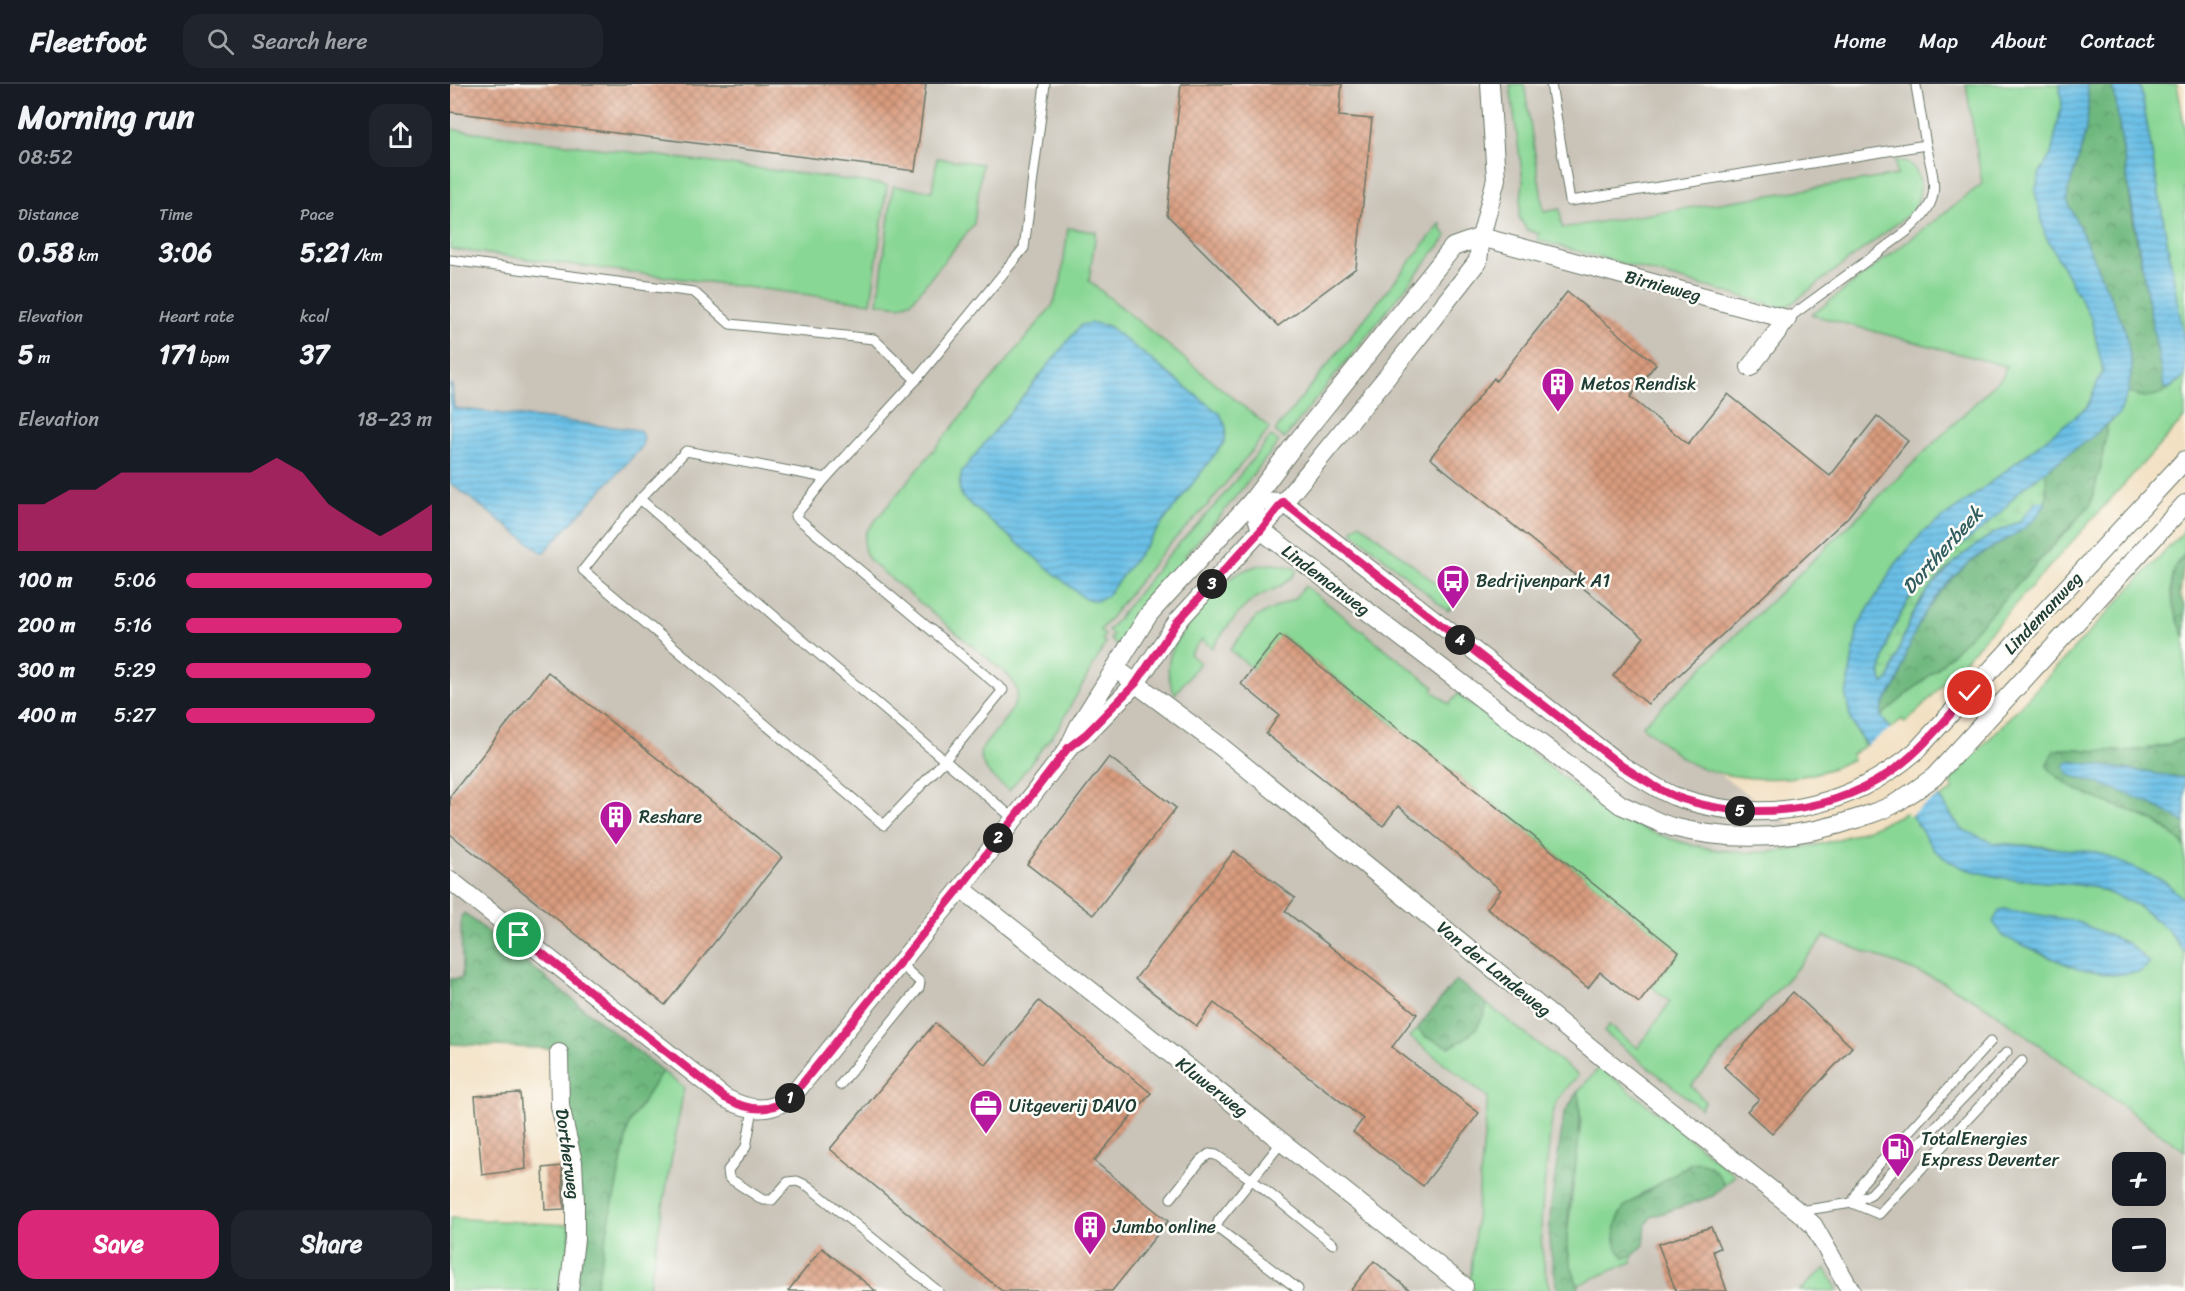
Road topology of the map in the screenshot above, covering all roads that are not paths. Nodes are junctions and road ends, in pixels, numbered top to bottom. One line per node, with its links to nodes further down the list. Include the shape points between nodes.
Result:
1 (1045, 84): 10 (lane, via 1024,248)
2 (1490, 84): 6 (street, via 1496,179)
3 (1551, 84): 5 (lane, via 1570,201)
4 (1916, 86): 5 (lane)
5 (1926, 145): 8 (lane, via 1936,185 1923,218)
6 (1481, 237): 8 (street, Birnieweg); 14 (street, via 1453,248); 15 (street, via 1478,261)
7 (450, 260): 10 (lane, via 694,292 730,324 874,339)
8 (1786, 319): 9 (street)
9 (1750, 367)
10 (915, 380): 12 (lane)
11 (2185, 460): 15 (street, Lindemanweg, via 1916,751 1878,780 1834,799 1792,810 1715,808 1672,795 1622,766)
12 (826, 478): 13 (lane, via 686,451); 21 (lane, via 795,516 1003,690)
13 (640, 499): 21 (lane); 21 (lane, via 583,570 884,825)
14 (1252, 501): 15 (street); 17 (street); 18 (street, via 1149,614)
15 (1283, 502): 17 (street)
16 (2185, 504): 17 (street, Lindemanweg, via 1934,777 1894,804 1821,830 1773,837 1722,836 1670,826 1622,805)
17 (1261, 530): 19 (street, via 1178,621)
18 (1115, 668): 19 (street, Van der Landeweg); 20 (street)
19 (1136, 683): 20 (street); 36 (street, Van der Landeweg, via 1220,746)
20 (1068, 748): 22 (street)
21 (945, 760): 22 (lane)
22 (1013, 818): 24 (street)
23 (450, 880): 31 (street, via 725,1098)
24 (960, 888): 25 (street); 32 (street, Kluwerweg)
25 (899, 963): 30 (lane, via 920,982 919,988); 31 (street, via 793,1095 778,1106)
26 (1991, 1041): 35 (lane, via 1862,1183)
27 (2007, 1052): 35 (lane, via 1871,1194)
28 (559, 1053): 40 (street, Dortherweg, via 560,1106 573,1162 575,1201)
29 (2022, 1061): 35 (lane, via 1879,1214)
30 (840, 1085)
31 (753, 1109): 41 (lane, via 746,1147 728,1170 729,1178 763,1200 772,1200 788,1182 808,1186)
32 (1282, 1142): 33 (lane); 38 (street, Kluwerweg)
33 (1251, 1179): 34 (lane, via 1209,1154); 37 (lane); 39 (lane, via 1216,1227)
34 (1171, 1198)
35 (1852, 1203): 36 (lane)
36 (1799, 1212): 42 (street, Van der Landeweg, via 1813,1225)
37 (1333, 1244)
38 (1464, 1286)
39 (1298, 1289)
40 (570, 1291)
41 (938, 1291)
42 (1851, 1291)

